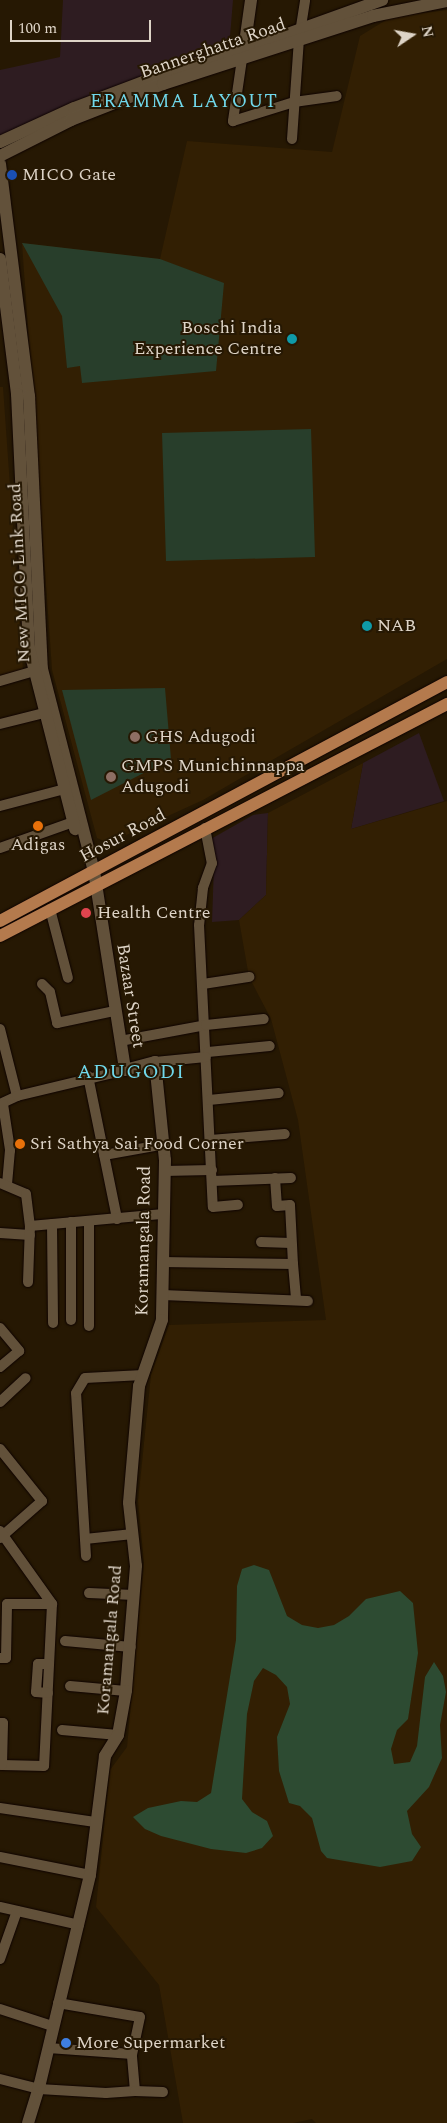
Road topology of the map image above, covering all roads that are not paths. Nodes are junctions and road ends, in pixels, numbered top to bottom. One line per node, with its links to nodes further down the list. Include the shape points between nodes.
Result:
1 (251, 0): 7 (street)
2 (305, 0): 6 (street)
3 (376, 1): 6 (street, Bannerghatta Road)
4 (447, 1): 5 (street, Bannerghatta Road)
5 (411, 4): 6 (street, Bannerghatta Road)
6 (300, 33): 7 (street, Bannerghatta Road); 9 (street)
7 (243, 54): 9 (street, via 233,121); 10 (street, Bannerghatta Road)
8 (337, 96): 9 (street)
9 (294, 102): 11 (street)
10 (91, 107): 12 (street, Bannerghatta Road); 13 (street, Bannerghatta Road)
11 (292, 139)
12 (0, 142)
13 (0, 156)
14 (0, 164): 16 (street, New MICO Link Road, via 30,396)
15 (0, 259): 16 (street, New MICO Link Road, via 17,394)
16 (37, 670): 17 (street); 20 (street, New MICO Link Road)
17 (0, 681)
18 (447, 682): 27 (main road, Hosur Road)
19 (447, 704): 25 (main road, Hosur Road)
20 (49, 712): 21 (street); 22 (street, New MICO Link Road); 27 (street, New MICO Link Road)
21 (0, 724)
22 (65, 789): 23 (street); 24 (street, New MICO Link Road)
23 (0, 806)
24 (73, 822): 26 (street); 27 (street, New MICO Link Road)
25 (205, 828): 27 (main road, Hosur Road); 34 (street, via 212,863 203,888 200,925)
26 (0, 848)
27 (91, 880): 28 (main road, Hosur Road); 29 (main road, Hosur Road); 35 (street, Bazaar Street)
28 (50, 910): 30 (main road, Hosur Road); 32 (street)
29 (0, 921)
30 (0, 936)
31 (249, 977): 34 (street)
32 (68, 978)
33 (42, 984): 35 (street, via 50,992 56,1023)
34 (202, 984): 37 (street)
35 (114, 1011): 39 (street, Bazaar Street)
36 (264, 1019): 37 (street)
37 (206, 1025): 39 (street); 41 (street)
38 (0, 1029): 46 (street)
39 (120, 1041): 43 (street, Bazaar Street)
40 (270, 1046): 41 (street)
41 (207, 1055): 42 (street); 47 (street)
42 (155, 1062): 43 (street); 51 (street, Koramangala Road)
43 (125, 1070): 44 (street)
44 (88, 1076): 46 (street); 52 (street)
45 (279, 1093): 47 (street)
46 (17, 1096): 48 (street)
47 (209, 1100): 50 (street)
48 (1, 1104): 58 (street, via 10,1150)
49 (285, 1134): 50 (street)
50 (210, 1140): 53 (street)
51 (161, 1145): 52 (street); 54 (street, Koramangala Road)
52 (104, 1155): 61 (street)
53 (212, 1170): 54 (street); 57 (street)
54 (164, 1171): 60 (street, Koramangala Road)
55 (275, 1178): 56 (street); 57 (street); 68 (street, via 277,1206 290,1205)
56 (291, 1178)
57 (212, 1181): 59 (street, via 213,1207)
58 (3, 1184): 65 (street, via 26,1194)
59 (238, 1206)
60 (163, 1214): 61 (street); 69 (street, Koramangala Road)
61 (117, 1219): 62 (street)
62 (89, 1221): 63 (street); 77 (street)
63 (70, 1222): 64 (street); 75 (street)
64 (52, 1224): 65 (street); 76 (street)
65 (30, 1230): 66 (street); 71 (street)
66 (0, 1233)
67 (261, 1242): 68 (street)
68 (291, 1243): 70 (street)
69 (162, 1262): 70 (street); 72 (street, Koramangala Road)
70 (293, 1264): 73 (street)
71 (28, 1282)
72 (162, 1295): 73 (street); 80 (street, Koramangala Road, via 162,1320)
73 (296, 1299): 74 (street)
74 (308, 1301)
75 (71, 1320)
76 (53, 1323)
77 (89, 1326)
78 (0, 1328): 79 (street, via 19,1352)
79 (0, 1367)
80 (143, 1375): 84 (street, Koramangala Road, via 139,1386 129,1503); 86 (street, via 86,1378 76,1393)
81 (26, 1378): 82 (street)
82 (0, 1402)
83 (0, 1449): 85 (street, via 42,1501)
84 (133, 1534): 86 (street); 89 (street, Koramangala Road)
85 (1, 1535): 90 (street)
86 (85, 1539): 87 (street)
87 (86, 1556)
88 (89, 1593): 89 (street)
89 (134, 1595): 92 (street, Koramangala Road)
90 (52, 1604): 93 (street, via 7,1604 6,1658); 96 (street, via 44,1766 2,1765 3,1723)
91 (65, 1641): 92 (street)
92 (131, 1647): 95 (street, Koramangala Road)
93 (0, 1658)
94 (70, 1686): 95 (street)
95 (126, 1691): 98 (street, Koramangala Road)
96 (0, 1723)
97 (62, 1730): 98 (street)
98 (118, 1735): 100 (street, Koramangala Road, via 105,1756)
99 (0, 1808): 100 (street)
100 (95, 1822): 102 (street, Koramangala Road)
101 (0, 1857): 102 (street)
102 (90, 1875): 105 (street, Koramangala Road)
103 (0, 1907): 104 (street)
104 (17, 1911): 105 (street); 106 (street)
105 (79, 1925): 107 (street, Koramangala Road)
106 (0, 1959)
107 (58, 2003): 109 (street, Koramangala Road); 111 (street, via 140,2017)
108 (0, 2009): 109 (street)
109 (52, 2026): 110 (street, Koramangala Road)
110 (48, 2048): 111 (street); 113 (street, Koramangala Road)
111 (132, 2054): 114 (street)
112 (0, 2079): 113 (street)
113 (39, 2089): 114 (street, via 106,2093); 116 (street, Koramangala Road)
114 (135, 2091): 115 (street)
115 (163, 2092)
116 (28, 2123)

